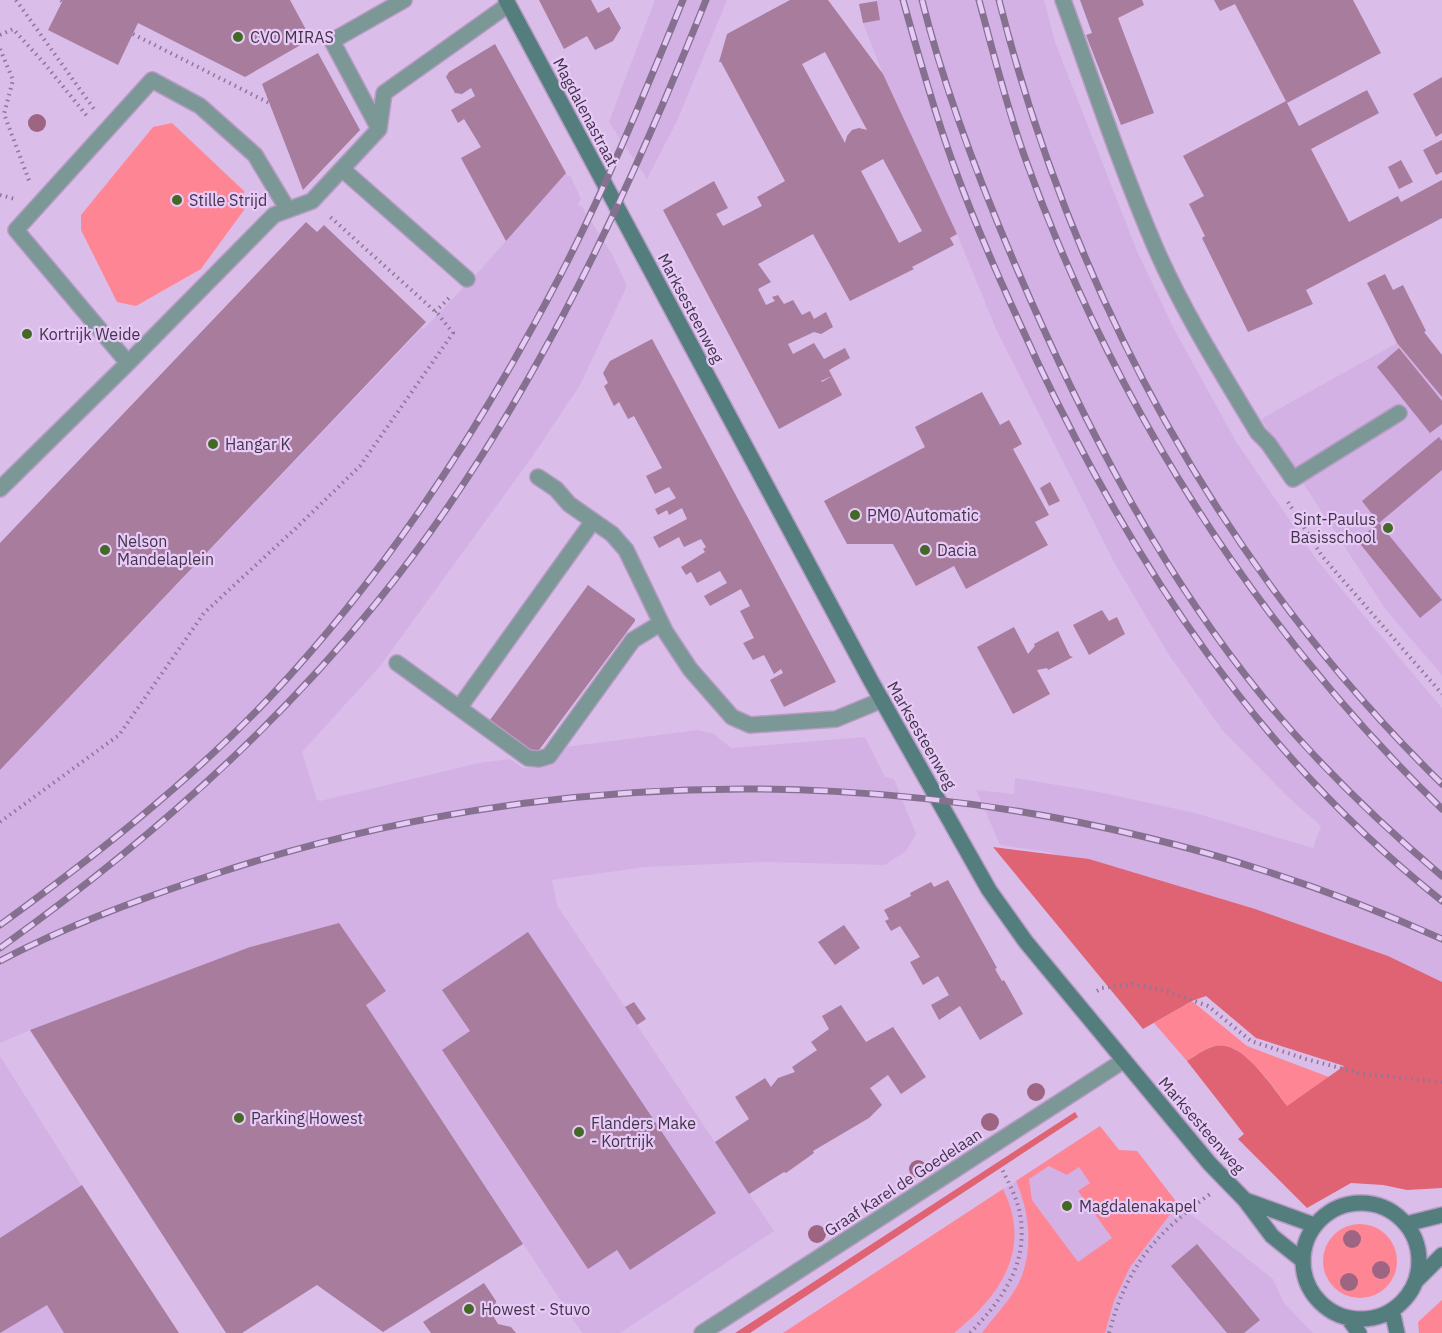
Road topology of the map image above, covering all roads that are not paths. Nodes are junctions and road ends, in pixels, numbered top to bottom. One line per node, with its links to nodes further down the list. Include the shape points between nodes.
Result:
1 (404, 0): 4 (street, via 332,41)
2 (1063, 0): 10 (street, via 1157,250 1204,342 1252,423 1293,479)
3 (507, 2): 4 (street, via 384,93); 7 (street, Magdalenastraat)
4 (379, 129): 5 (street)
5 (342, 169): 6 (street, via 312,201); 8 (street)
6 (288, 210): 9 (street, via 274,215); 9 (street, via 255,155 200,106 152,80 16,230)
7 (635, 242): 16 (street, Marksesteenweg)
8 (467, 279)
9 (128, 363): 12 (street)
10 (1399, 412)
11 (538, 477): 13 (street)
12 (0, 489)
13 (593, 521): 14 (street, via 627,550); 17 (street)
14 (661, 623): 16 (street, via 690,669 732,717 750,725 836,719); 17 (street, via 633,640 549,756 528,758)
15 (397, 663): 17 (street)
16 (882, 700): 18 (street, Marksesteenweg, via 989,890)
17 (459, 708)
18 (1123, 1061): 19 (street, Marksesteenweg); 28 (street, Graaf Karel de Goedelaan)
19 (1245, 1200): 22 (street, Marksesteenweg); 24 (street, Marksesteenweg, via 1272,1236)
20 (1442, 1215): 21 (street)
21 (1406, 1224): 22 (street, via 1390,1210 1370,1203 1349,1203 1330,1211); 25 (street, via 1416,1243)
22 (1314, 1225): 24 (street, via 1305,1241)
23 (1442, 1255): 25 (street)
24 (1302, 1260): 27 (street, via 1304,1277 1312,1293 1324,1307)
25 (1416, 1281): 26 (street)
26 (1392, 1311): 27 (street, via 1376,1319); 30 (street)
27 (1348, 1318): 29 (street)
28 (702, 1333)
29 (1359, 1333)
30 (1397, 1333)

